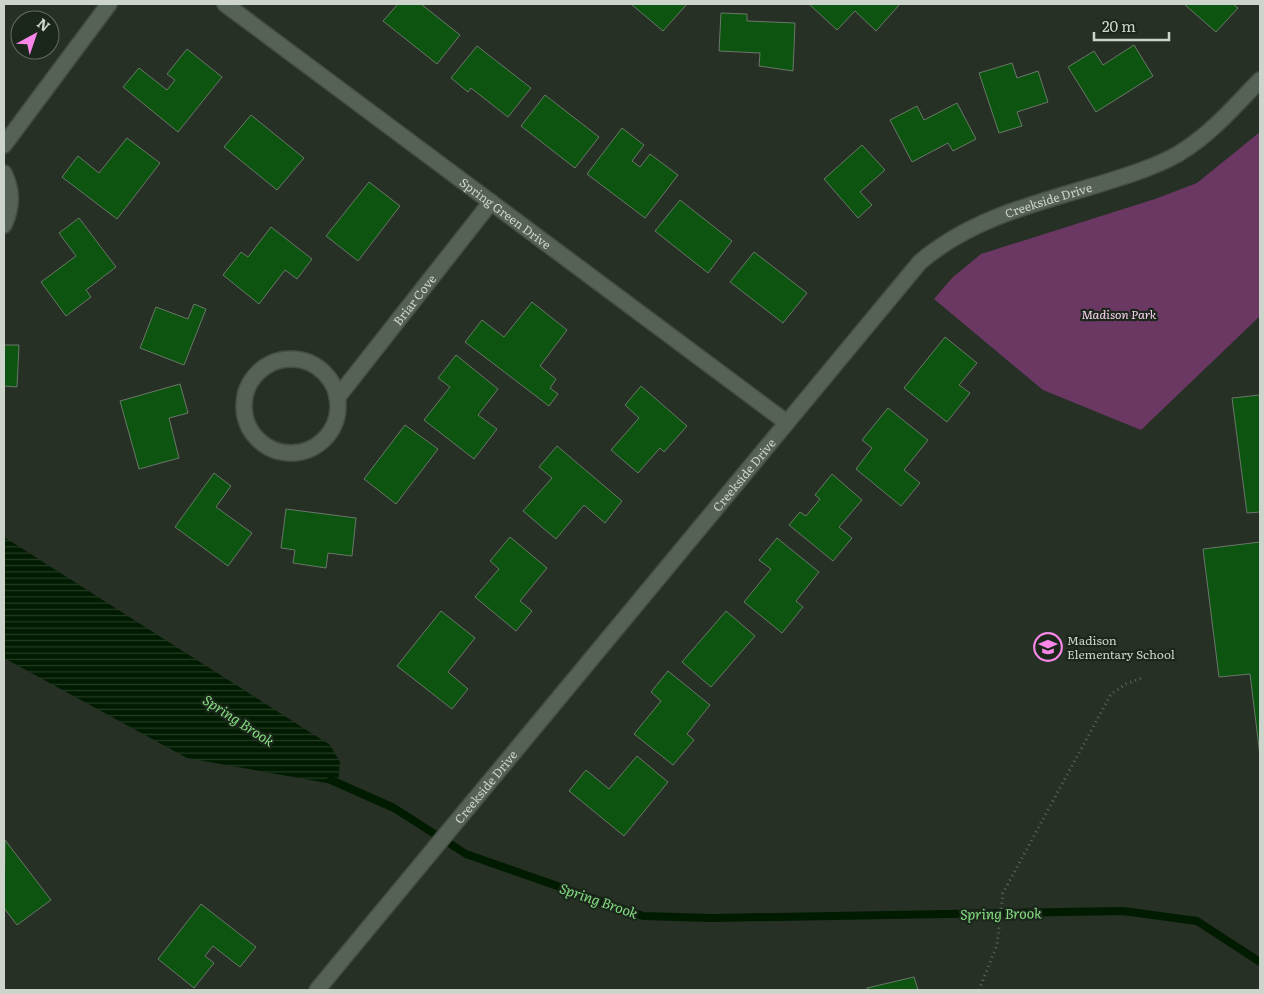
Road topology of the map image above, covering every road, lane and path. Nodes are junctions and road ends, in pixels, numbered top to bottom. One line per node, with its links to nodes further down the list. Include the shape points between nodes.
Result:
1 (109, 4): 4 (street)
2 (225, 4): 6 (street, Spring Green Drive)
3 (1260, 80): 9 (street, Creekside Drive, via 1214,128 1178,154 1126,176 997,216 964,230 940,246 906,277)
4 (4, 145)
5 (4, 173): 7 (street, via 11,192 11,210)
6 (491, 202): 8 (street, Briar Cove); 9 (street, Spring Green Drive)
7 (4, 225)
8 (337, 398): 8 (street, via 337,417 329,433 315,446 298,452 280,452 263,444 250,430 244,413 244,394 252,377 266,365 283,359 302,360 319,367 331,381)
9 (786, 422): 11 (street, Creekside Drive)
10 (1142, 678): 12 (path, via 1111,694 1003,893 997,945)
11 (317, 990)
12 (979, 990)

